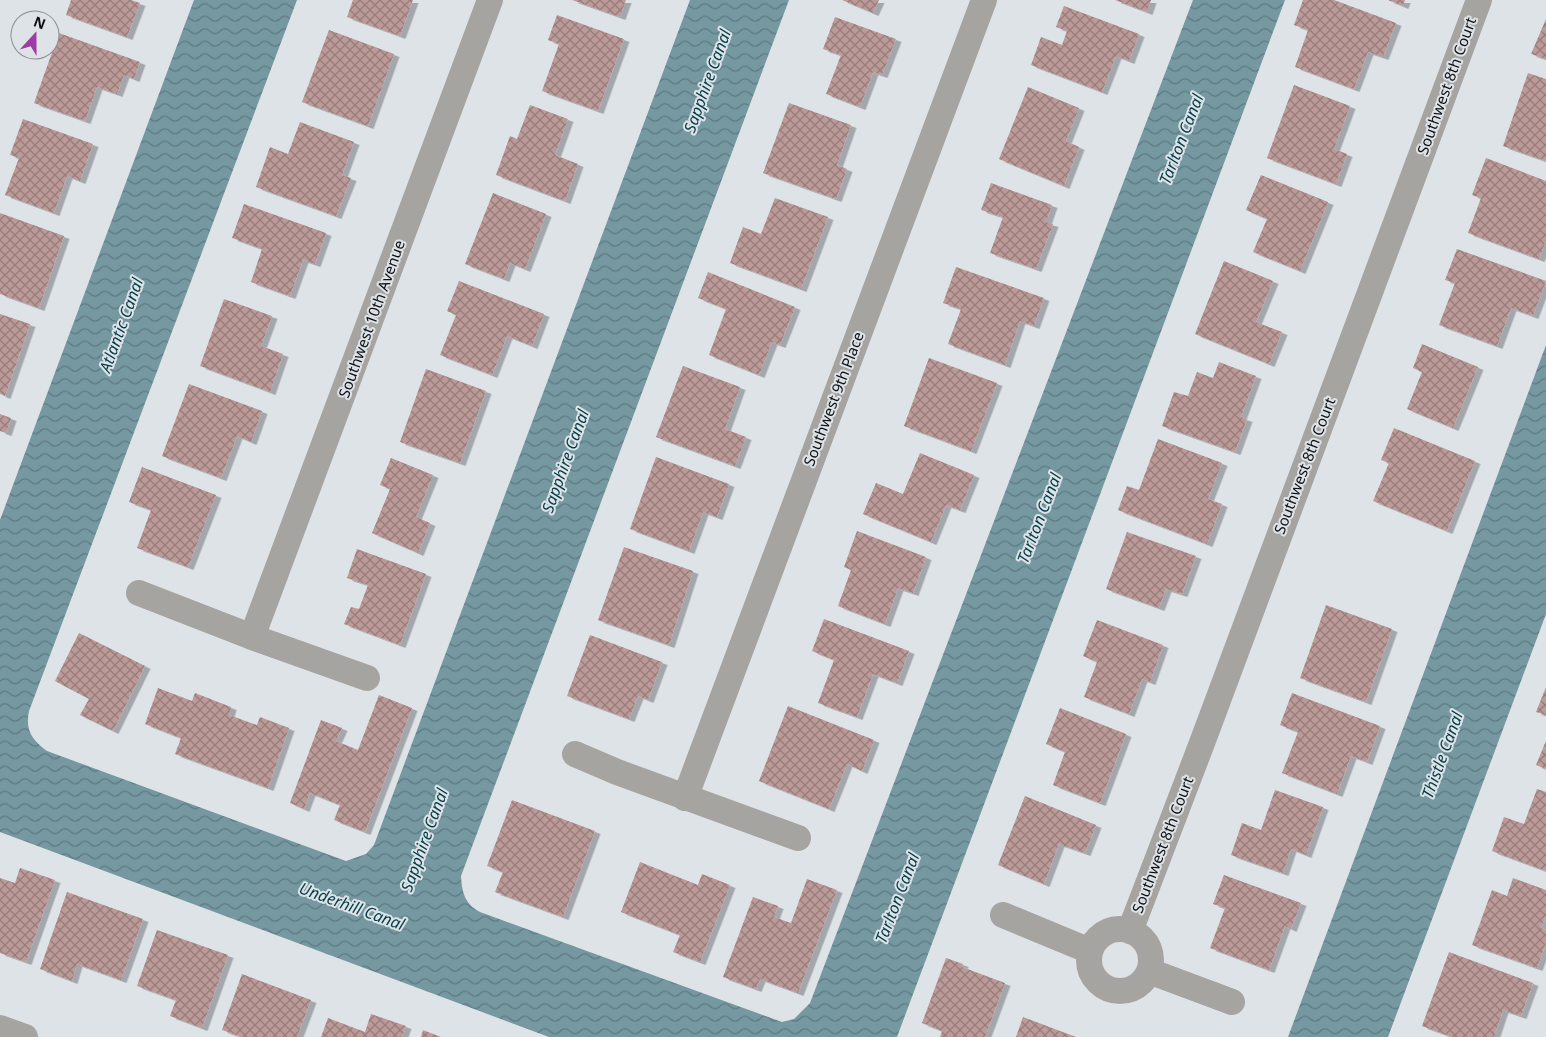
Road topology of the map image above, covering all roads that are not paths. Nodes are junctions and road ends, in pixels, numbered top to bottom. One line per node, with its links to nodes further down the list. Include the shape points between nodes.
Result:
1 (490, 0): 5 (street, Southwest 10th Avenue)
2 (984, 0): 8 (street, Southwest 9th Place)
3 (1479, 0): 11 (street, Southwest 8th Court)
4 (139, 592): 5 (street)
5 (252, 637): 6 (street)
6 (367, 678)
7 (576, 754): 8 (street)
8 (684, 798): 9 (street)
9 (798, 838)
10 (1003, 915): 12 (street)
11 (1130, 931): 12 (street, Southwest 8th Court, via 1110,931 1101,935); 13 (street, Southwest 8th Court, via 1146,942 1150,951)
12 (1090, 951): 13 (street, via 1089,962 1094,976 1105,988 1115,991 1136,987)
13 (1149, 971): 14 (street)
14 (1232, 1002)
15 (0, 1028): 16 (street)
16 (25, 1037)

